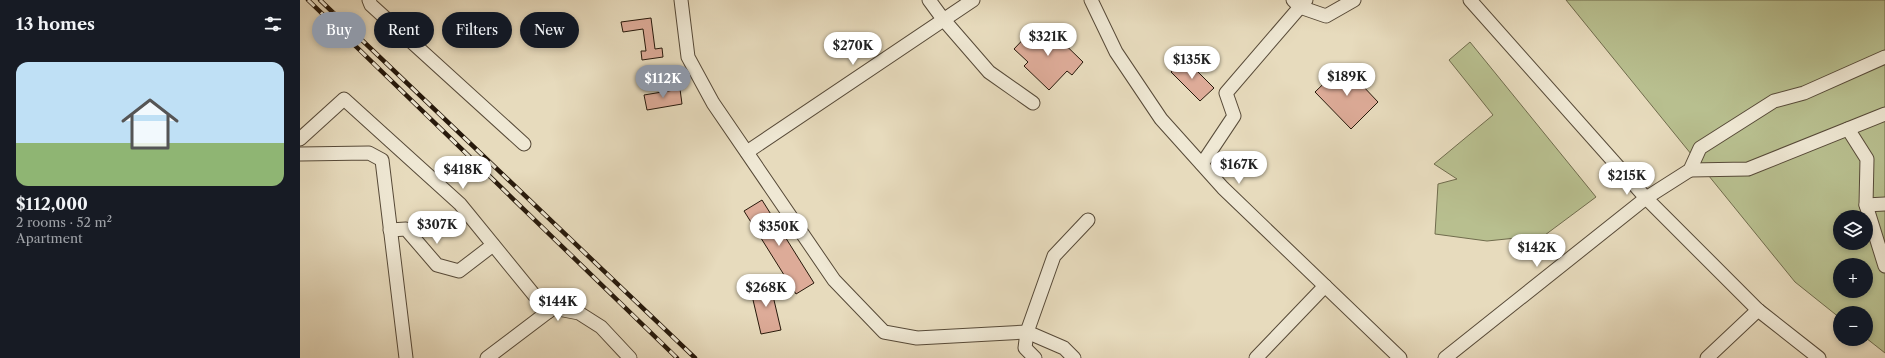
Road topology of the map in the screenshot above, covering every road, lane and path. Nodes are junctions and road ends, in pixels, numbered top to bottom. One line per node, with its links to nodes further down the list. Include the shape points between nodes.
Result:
1 (369, 0): 15 (street, via 371,5 443,72)
2 (681, 0): 16 (street, via 688,57 713,103)
3 (930, 0): 9 (street)
4 (972, 0): 9 (street)
5 (1090, 0): 18 (street, via 1116,52 1161,119)
6 (1354, 0): 8 (street, via 1326,16)
7 (1470, 0): 20 (street)
8 (1299, 2): 18 (street, via 1226,92 1234,116)
9 (943, 19): 11 (street, via 989,72); 16 (street)
10 (1885, 57): 19 (street, via 1804,93 1774,101 1700,148)
11 (1033, 103)
12 (1885, 114): 13 (street)
13 (1848, 129): 19 (street, via 1748,169); 22 (street, via 1867,159)
14 (300, 139): 25 (street, via 344,99 460,204)
15 (524, 144)
16 (747, 152): 30 (street, via 834,280 884,332 917,338)
17 (300, 154): 24 (street, via 369,153 382,160)
18 (1202, 164): 27 (street, via 1223,188)
19 (1690, 170): 20 (street)
20 (1646, 198): 28 (street); 38 (street)
21 (1885, 204): 22 (street)
22 (1866, 205): 26 (street)
23 (1088, 220): 30 (street, via 1054,256)
24 (390, 230): 25 (street, via 406,229 437,265 459,271); 31 (street)
25 (493, 245): 29 (street)
26 (1885, 266)
27 (1325, 286): 36 (street); 37 (street)
28 (1758, 310): 39 (street); 40 (street)
29 (548, 312): 32 (street); 33 (street, via 553,308 579,313 601,327)
30 (1027, 332): 34 (street, via 1025,348); 35 (street, via 1064,348)
31 (406, 358)
32 (486, 358)
33 (630, 358)
34 (1035, 358)
35 (1074, 358)
36 (1256, 358)
37 (1400, 358)
38 (1444, 358)
39 (1707, 358)
40 (1818, 358)

